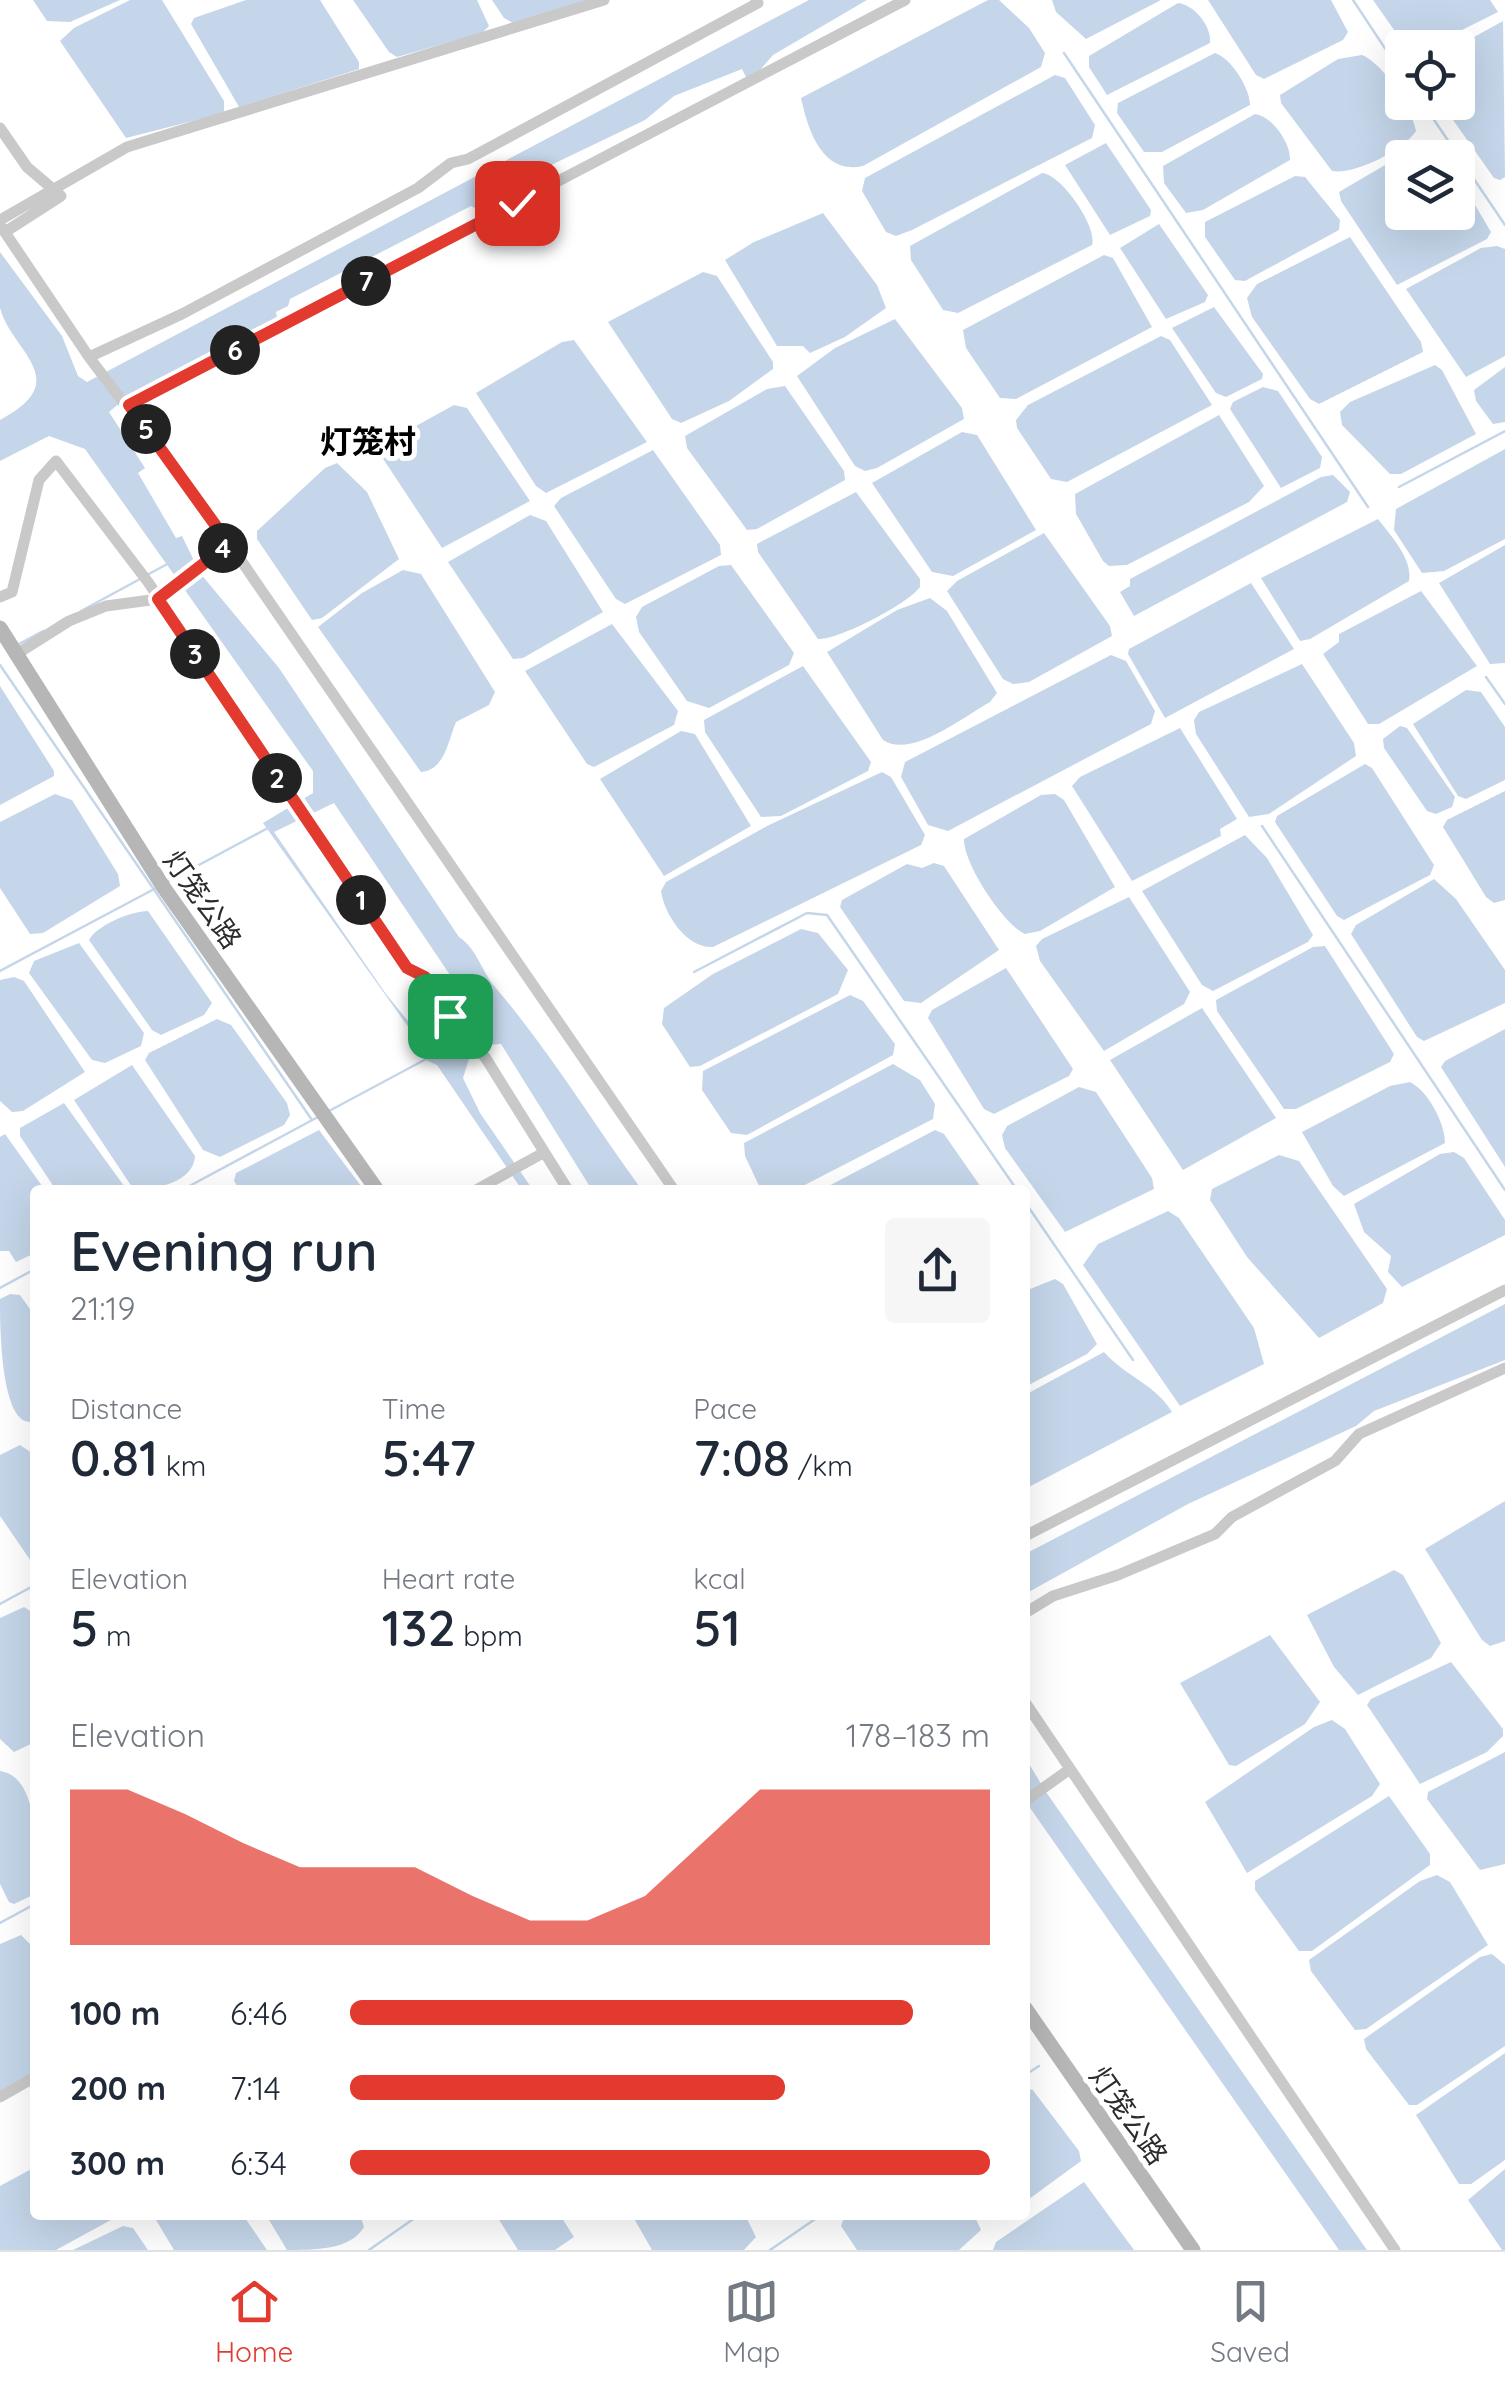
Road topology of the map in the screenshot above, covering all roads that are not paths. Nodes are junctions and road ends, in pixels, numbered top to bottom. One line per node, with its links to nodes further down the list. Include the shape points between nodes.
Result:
1 (604, 0): 5 (street, via 127,148)
2 (756, 0): 7 (street, via 451,163 401,197)
3 (905, 0): 8 (street)
4 (0, 128): 5 (street, via 27,167)
5 (55, 188): 6 (street); 6 (street, via 61,196)
6 (2, 226): 7 (street)
7 (89, 357): 8 (street)
8 (129, 405): 9 (street)
9 (229, 544): 11 (street); 17 (street)
10 (0, 597): 11 (street, via 12,592 38,480 56,461)
11 (158, 599): 12 (street, via 94,611); 16 (street, via 407,968 425,977 464,1040 484,1057)
12 (7, 641): 14 (street, 灯笼公路, via 161,884)
13 (542, 1153): 15 (street)
14 (373, 1185)
15 (485, 1185)
16 (565, 1185)
17 (671, 1185)
18 (1505, 1290): 20 (street)
19 (1505, 1368): 21 (street, via 1359,1434 1335,1461 1232,1516 1214,1534)
20 (1030, 1533)
21 (1030, 1610)
22 (1030, 1709): 23 (street)
23 (1070, 1769): 24 (street); 29 (street)
24 (1030, 1797)
25 (1030, 2015): 28 (street, 灯笼公路)
26 (30, 2080): 27 (street)
27 (0, 2096)
28 (1192, 2250)
29 (1395, 2250)

